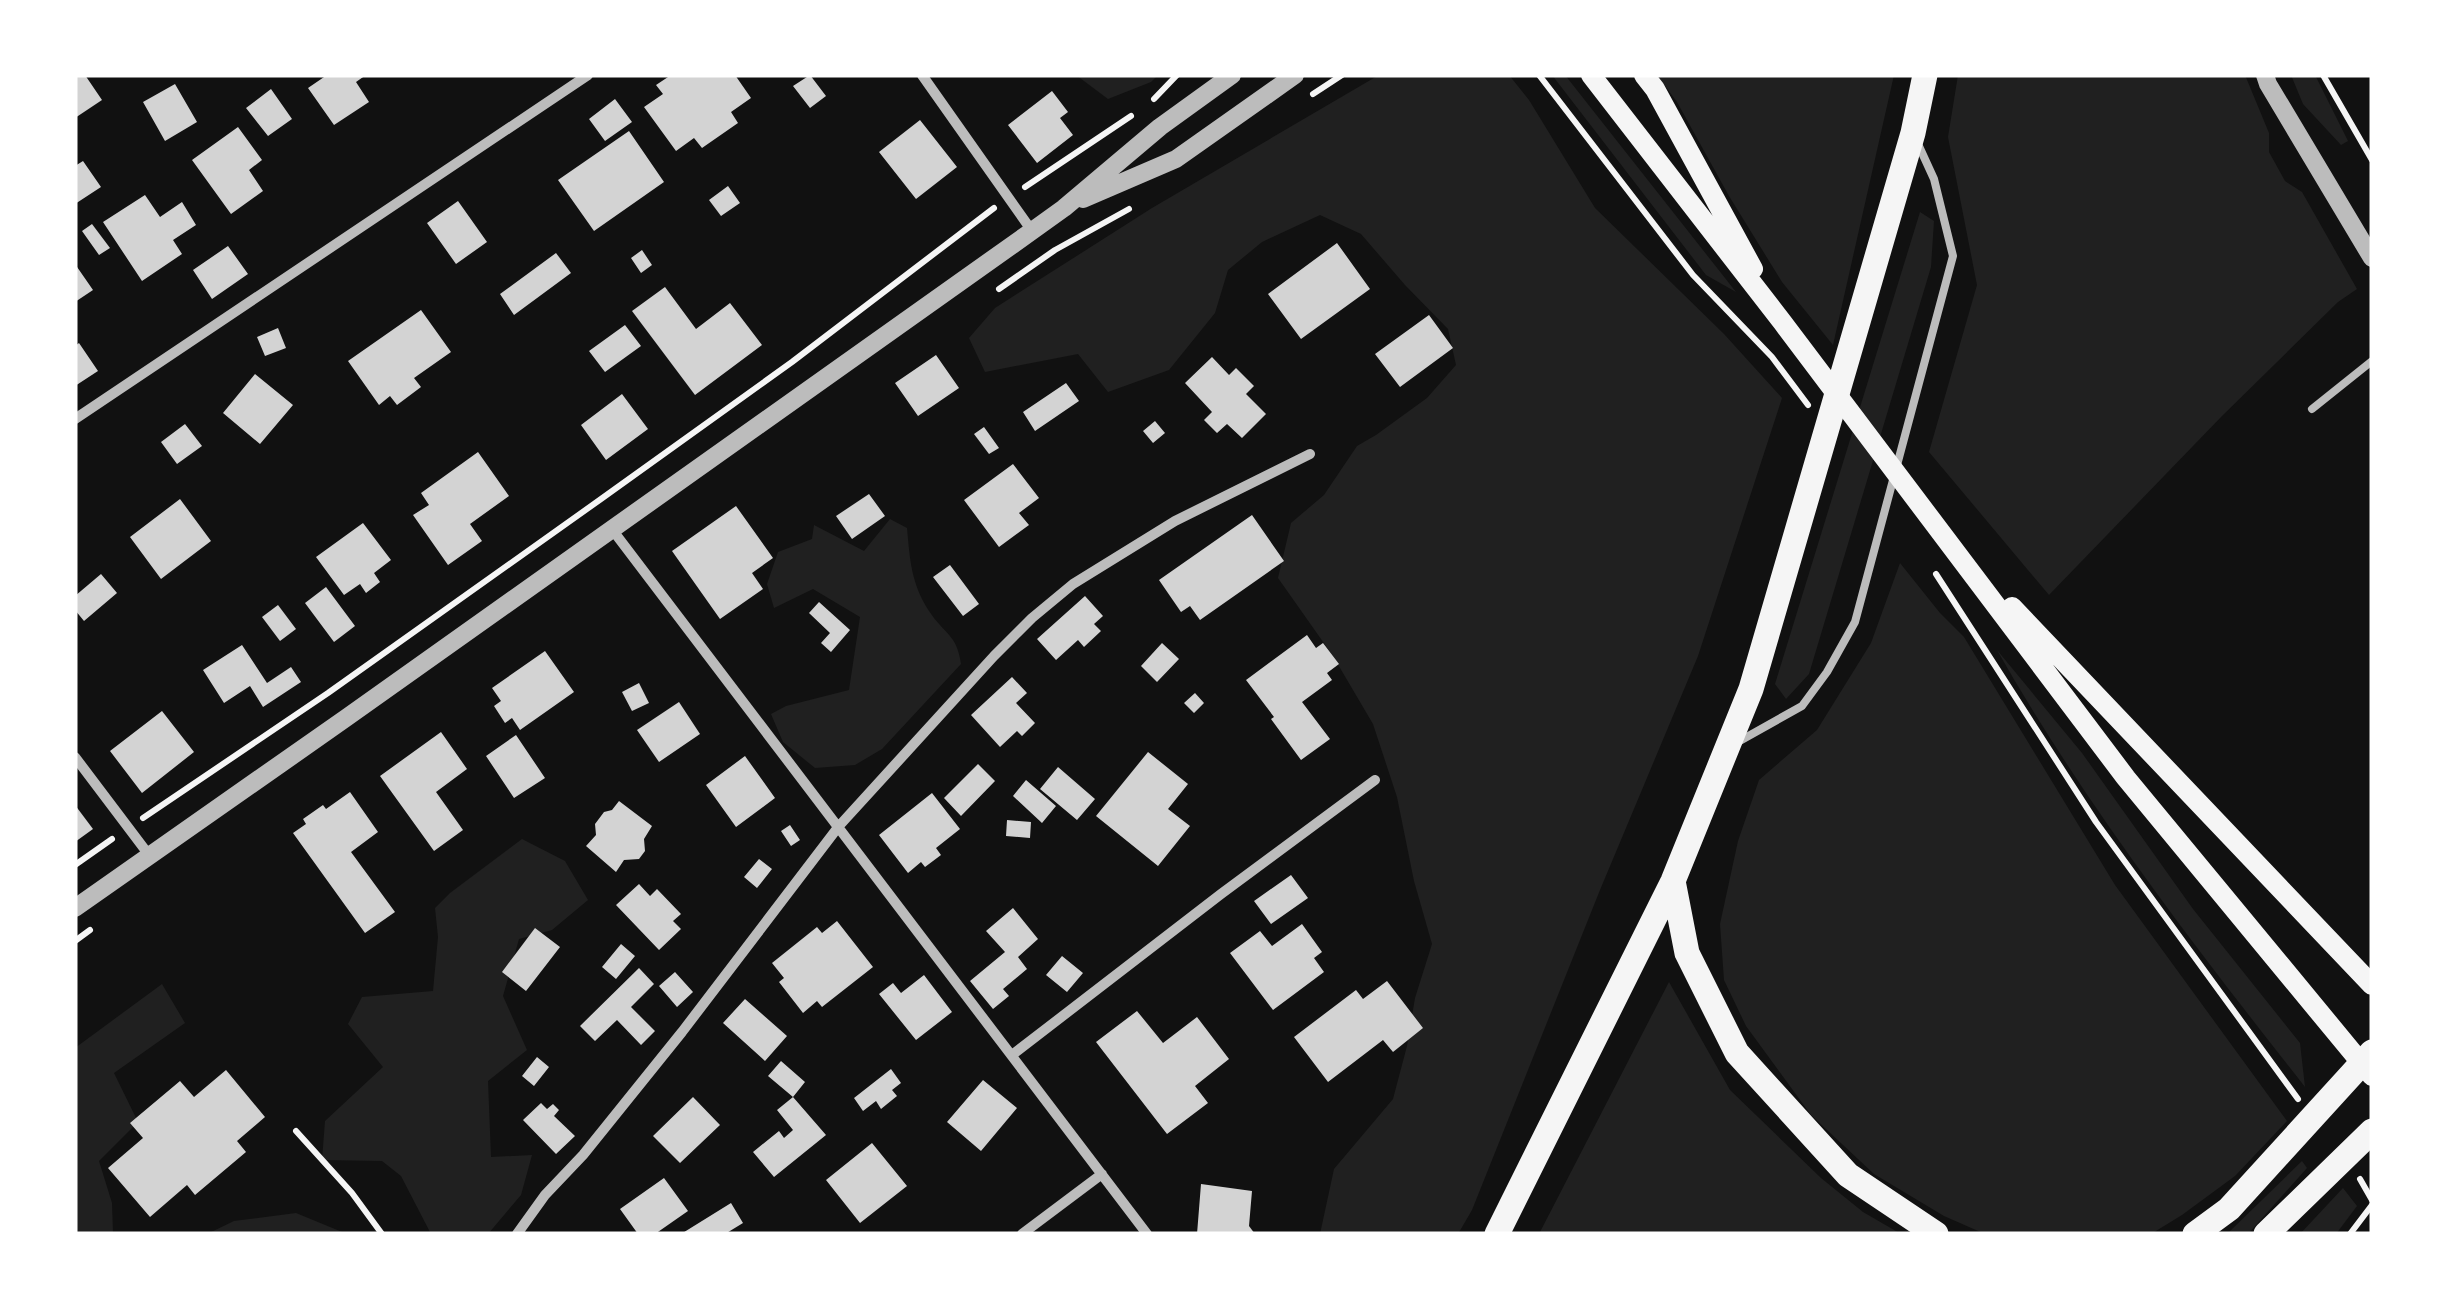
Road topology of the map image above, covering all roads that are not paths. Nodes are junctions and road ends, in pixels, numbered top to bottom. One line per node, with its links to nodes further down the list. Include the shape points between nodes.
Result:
1 (588, 75): 16 (street)
2 (922, 75): 11 (street)
3 (1232, 75): 10 (street)
4 (1294, 75): 10 (street, via 1176,159)
5 (1590, 75): 13 (main road)
6 (1644, 75): 13 (main road)
7 (1925, 75): 9 (highway)
8 (2265, 75): 12 (street)
9 (1913, 133): 20 (highway, via 1752,689); 20 (lane, via 1934,179 1952,256 1855,622 1802,706)
10 (1064, 208): 11 (street)
11 (1032, 231): 18 (street)
12 (2372, 258)
13 (1783, 324): 19 (main road)
14 (2372, 361): 15 (lane)
15 (2312, 409)
16 (75, 419)
17 (1310, 454): 23 (street, via 1174,521 1073,584 994,656)
18 (611, 528): 23 (street); 24 (street)
19 (1945, 536): 27 (main road); 29 (main road, via 2126,778)
20 (1728, 747): 25 (highway)
21 (75, 757): 24 (street)
22 (1375, 780): 28 (street)
23 (838, 826): 28 (street); 32 (street)
24 (148, 855): 26 (street)
25 (1673, 882): 35 (highway); 36 (highway, via 1687,954 1737,1053 1848,1175)
26 (75, 908)
27 (2372, 985)
28 (1012, 1054): 31 (street)
29 (2369, 1064): 37 (highway)
30 (2372, 1131): 38 (highway)
31 (1102, 1174): 33 (street); 34 (street)
32 (517, 1234)
33 (1022, 1234)
34 (1148, 1234)
35 (1496, 1234)
36 (1936, 1234)
37 (2196, 1234)
38 (2266, 1234)

